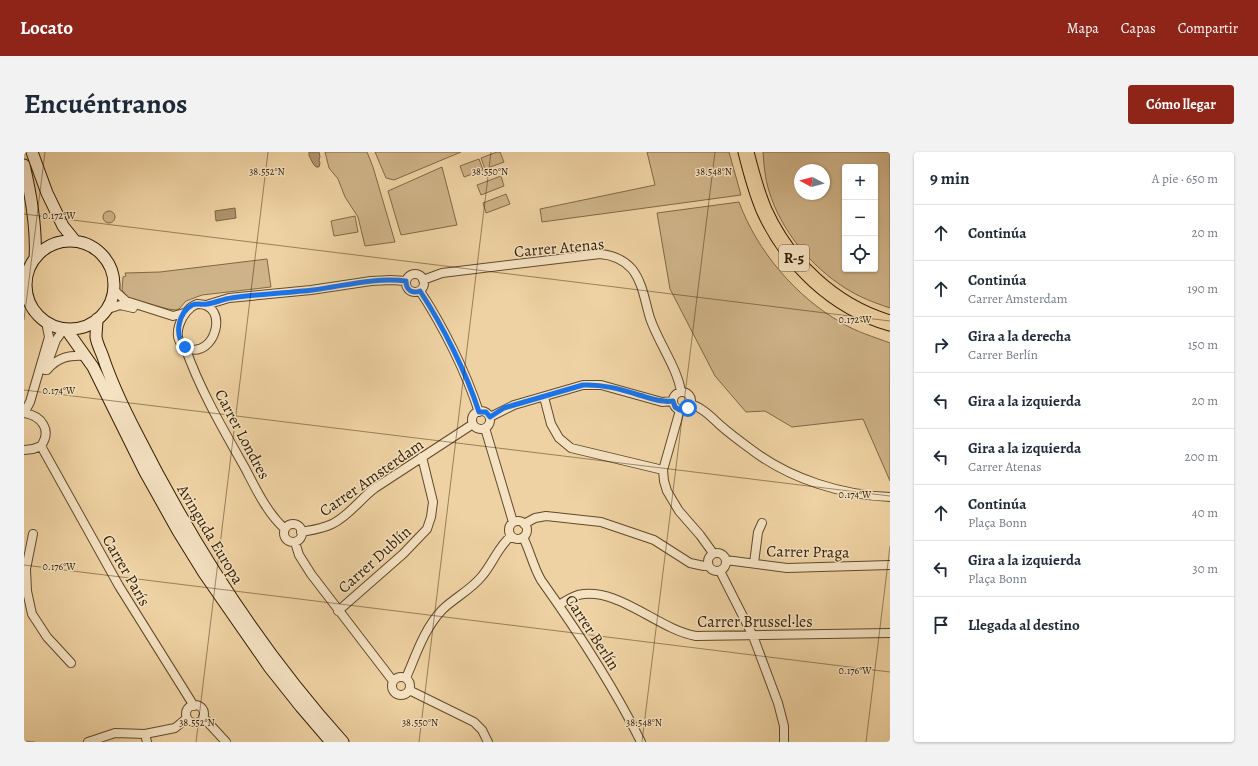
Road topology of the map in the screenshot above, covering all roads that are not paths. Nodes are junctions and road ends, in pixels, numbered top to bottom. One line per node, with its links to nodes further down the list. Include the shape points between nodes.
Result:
1 (32, 152): 5 (main road, via 47,193 63,226)
2 (746, 152): 17 (highway, R-5, via 764,210 782,242 797,261 822,287 844,303)
3 (751, 152): 14 (highway, via 769,208 783,234 797,252 818,274 845,296)
4 (24, 165): 6 (main road, via 31,196 36,241)
5 (76, 242): 6 (main road, via 60,242 46,248); 9 (main road, via 86,244 103,256 110,269)
6 (35, 258): 16 (main road, via 28,271 28,299 35,312)
7 (423, 280): 8 (street, via 416,274); 10 (street, via 424,284); 23 (street, Carrer Atenas, via 442,273 610,254 626,263 637,275 650,319 679,381)
8 (406, 281): 10 (street, via 411,291); 11 (street, via 372,281 229,298)
9 (113, 284): 12 (main road, via 111,300); 13 (street, via 116,292 126,301 173,316)
10 (420, 291): 28 (street, via 452,348)
11 (206, 305): 13 (street, via 192,305); 20 (street, via 214,311 216,319 211,340 200,349)
12 (105, 310): 15 (main road); 19 (street, via 120,305 134,308 173,322)
13 (184, 313): 19 (street, via 179,322)
14 (890, 316)
15 (97, 319): 18 (main road, via 87,325); 69 (main road, Avinguda Europa, via 96,338 108,373 154,469 186,526 224,588 299,690)
16 (46, 322): 18 (main road); 29 (street, via 49,338)
17 (890, 323)
18 (65, 329): 21 (main road, Avinguda Europa); 22 (street, via 56,340)
19 (179, 331): 20 (street)
20 (185, 347): 41 (street, Carrer Londres, via 200,385 233,447 268,510)
21 (85, 356): 22 (street, via 73,355 54,361); 68 (main road, Avinguda Europa, via 99,378 151,483 204,573 270,668)
22 (40, 383): 29 (street)
23 (681, 392): 25 (street); 26 (street, via 688,395)
24 (544, 397): 25 (street, via 592,384 612,387 662,402); 30 (street, via 507,407); 36 (street, via 556,432 571,448)
25 (673, 401): 27 (street, via 675,407)
26 (691, 404): 27 (street, via 688,408); 37 (street, via 704,410 753,451 792,473 835,488)
27 (680, 410): 36 (street)
28 (479, 412): 30 (street, via 486,412); 31 (street, via 473,416)
29 (28, 414): 33 (street, via 40,420 45,428 46,437)
30 (490, 417): 32 (street, via 490,423)
31 (474, 424): 32 (street, via 478,429); 35 (street, Carrer Amsterdam)
32 (485, 428): 38 (street)
33 (41, 446): 34 (street); 62 (street, Carrer París, via 119,586)
34 (24, 450)
35 (422, 457): 42 (street, Carrer Amsterdam, via 366,495 337,521 322,528); 55 (street, Carrer Dublín, via 433,502 427,529)
36 (663, 470): 47 (street, via 664,481 679,511)
37 (890, 497)
38 (513, 522): 40 (street, via 520,521); 44 (street, via 509,528)
39 (762, 522): 49 (street, via 758,532)
40 (524, 524): 45 (street, via 527,530); 50 (street, via 546,516 601,522 654,540 690,563)
41 (285, 529): 42 (street, via 293,525); 46 (street, via 286,540)
42 (301, 532): 46 (street, via 301,537)
43 (33, 534): 53 (street, via 26,569)
44 (511, 536): 45 (street); 59 (street, via 501,546 482,577 438,615 423,639)
45 (523, 538): 54 (street, Carrer Berlín, via 537,574)
46 (295, 542): 55 (street, via 304,564)
47 (713, 553): 48 (street, via 721,554); 50 (street, via 708,558)
48 (726, 560): 49 (street, Carrer Praga); 52 (street)
49 (754, 564): 51 (street, Carrer Praga, via 787,568)
50 (708, 565): 52 (street, via 714,571)
51 (890, 565)
52 (720, 570): 57 (street)
53 (26, 591): 58 (street, via 32,614)
54 (559, 605): 57 (street, Carrer Brussel·les, via 578,596 595,595 624,602 667,626 688,634); 71 (street, Carrer Berlín, via 607,679)
55 (338, 611): 60 (street)
56 (890, 633): 57 (street, Carrer Brussel·les)
57 (753, 636): 72 (street, via 782,716)
58 (71, 663)
59 (406, 678): 60 (street, via 398,677); 61 (street, via 410,683)
60 (393, 681): 61 (street, via 392,687 397,694 403,695)
61 (409, 690): 70 (street, via 474,722)
62 (194, 706): 63 (street, via 202,709); 64 (street, via 188,710)
63 (203, 717): 64 (street, via 197,723); 67 (street)
64 (187, 718): 65 (street, via 176,728)
65 (145, 739): 66 (street, via 115,733)
66 (88, 742)
67 (226, 742)
68 (331, 742)
69 (343, 742)
70 (488, 742)
71 (641, 742)
72 (784, 742)

